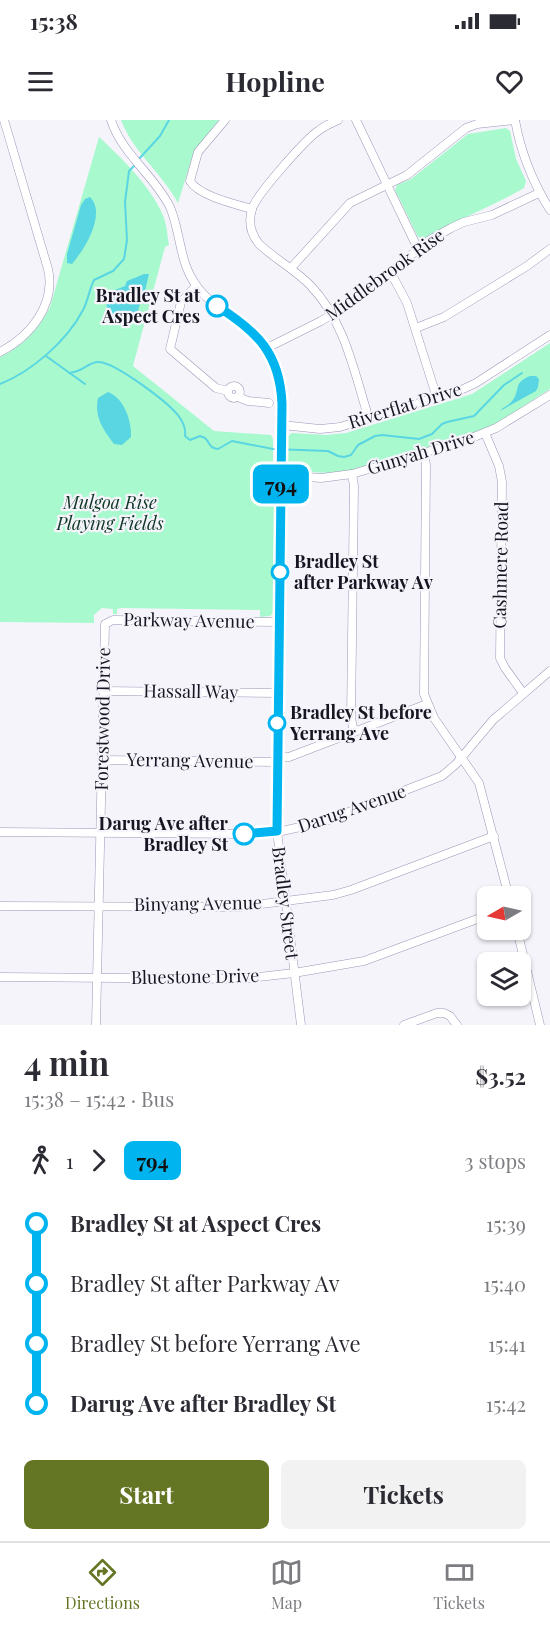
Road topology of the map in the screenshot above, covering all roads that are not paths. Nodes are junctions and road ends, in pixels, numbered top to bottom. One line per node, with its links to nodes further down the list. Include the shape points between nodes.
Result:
1 (4, 120): 20 (street, via 50,278 48,297 39,317 26,334)
2 (111, 120): 15 (street, Bradley Street, via 118,137 169,207 184,263)
3 (225, 120): 9 (street, via 198,152 190,181 215,198)
4 (338, 120): 9 (street, via 311,136)
5 (356, 120): 7 (street)
6 (515, 120): 7 (street, via 466,128 407,175); 8 (street, via 526,166)
7 (386, 185): 11 (street); 13 (street, via 350,203)
8 (539, 193): 10 (street); 11 (street, Middlebrook Rise, via 492,215 457,225)
9 (252, 209): 13 (street, via 250,224 254,237)
10 (550, 210)
11 (418, 249): 14 (street, Middlebrook Rise)
12 (550, 249): 17 (street, via 444,317)
13 (291, 268): 16 (street)
14 (391, 273): 16 (street, Middlebrook Rise); 17 (street)
15 (196, 286): 19 (street, Bradley Street); 23 (street, via 181,302 170,349 231,398)
16 (333, 315): 19 (street, Middlebrook Rise); 24 (street)
17 (416, 328): 22 (street)
18 (550, 335): 22 (street, Riverflat Drive, via 468,388)
19 (267, 348): 25 (street, Bradley Street, via 278,371)
20 (1, 349)
21 (550, 395): 26 (street, Gunyah Drive)
22 (437, 398): 24 (street, Riverflat Drive)
23 (269, 403)
24 (369, 419): 25 (street, Riverflat Drive, via 328,429)
25 (282, 425): 29 (street, Bradley Street)
26 (485, 433): 27 (street, Gunyah Drive); 35 (street, Cashmere Road, via 502,482 500,658)
27 (424, 453): 28 (street, Gunyah Drive); 36 (street, via 423,679)
28 (352, 474): 29 (street, Gunyah Drive, via 321,478); 37 (street)
29 (281, 475): 30 (street, Bradley Street)
30 (279, 622): 31 (street, Parkway Avenue, via 113,620 106,622); 34 (street, Bradley Street)
31 (104, 629): 33 (street, Forestwood Drive)
32 (550, 671): 35 (street, Darug Avenue)
33 (103, 691): 34 (street, Hassall Way); 39 (street, Forestwood Drive)
34 (278, 693): 40 (street, Bradley Street)
35 (523, 693): 38 (street, Darug Avenue, via 493,720)
36 (427, 704): 37 (street, Yerrang Avenue); 38 (street)
37 (354, 732): 40 (street, Yerrang Avenue)
38 (463, 757): 41 (street, Darug Avenue, via 430,782 332,819); 44 (street, via 481,788)
39 (103, 760): 40 (street, Yerrang Avenue); 43 (street, Forestwood Drive)
40 (277, 760): 41 (street, Bradley Street)
41 (277, 831): 43 (street, Darug Avenue); 46 (street, Bradley Street)
42 (0, 832): 43 (street, Darug Avenue)
43 (101, 832): 48 (street, Forestwood Drive)
44 (494, 836): 45 (street); 46 (street, Binyang Avenue, via 351,890)
45 (506, 886)
46 (286, 901): 48 (street, Binyang Avenue, via 239,907); 51 (street, Bradley Street)
47 (0, 906): 48 (street, Binyang Avenue)
48 (100, 906): 53 (street, Forestwood Drive)
49 (477, 919): 51 (street, Bluestone Drive, via 364,962)
50 (519, 940): 58 (street)
51 (294, 973): 53 (street, Bluestone Drive, via 240,979); 55 (street, Bradley Street)
52 (0, 977): 53 (street, Bluestone Drive)
53 (96, 977): 54 (street, Forestwood Drive)
54 (96, 1025)
55 (300, 1025)
56 (404, 1025): 57 (street, via 440,1013 450,1016)
57 (456, 1025)
58 (540, 1025)

